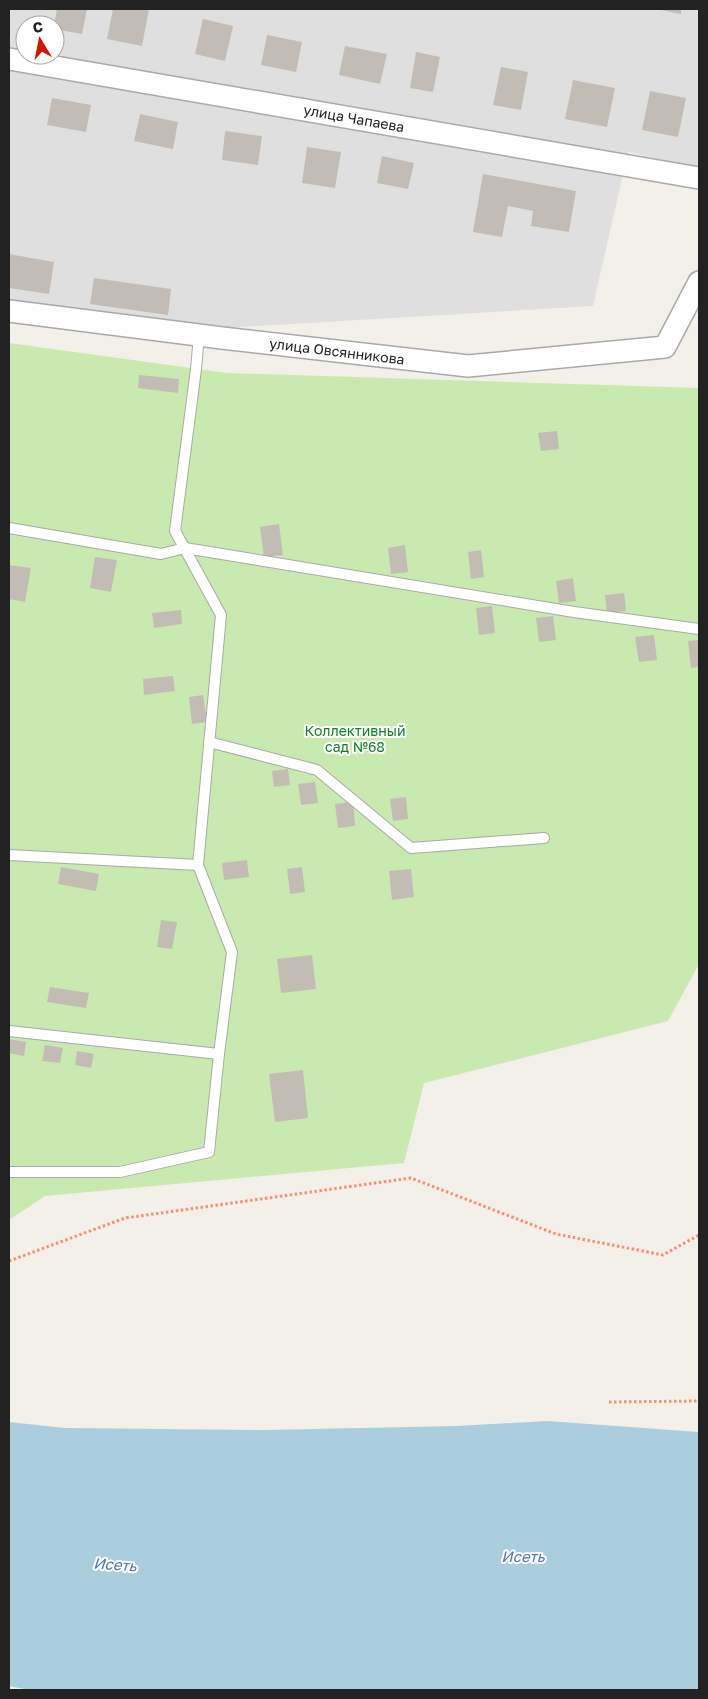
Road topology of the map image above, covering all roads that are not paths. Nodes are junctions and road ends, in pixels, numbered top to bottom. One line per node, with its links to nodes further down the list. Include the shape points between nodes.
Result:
1 (9, 59): 2 (street, улица Чапаева)
2 (699, 178)
3 (699, 282): 5 (street, улица Овсянникова, via 665,347 468,366)
4 (9, 311): 5 (street, улица Овсянникова)
5 (199, 335): 7 (lane, via 175,531)
6 (9, 528): 7 (lane, via 160,554)
7 (184, 548): 8 (lane, via 574,612); 9 (lane, via 221,615)
8 (699, 629)
9 (209, 742): 10 (lane, via 316,770 411,848); 12 (lane)
10 (544, 838)
11 (9, 855): 12 (lane)
12 (198, 865): 14 (lane, via 232,952)
13 (9, 1031): 14 (lane)
14 (219, 1054): 15 (lane, via 209,1152 120,1172)
15 (9, 1172)

